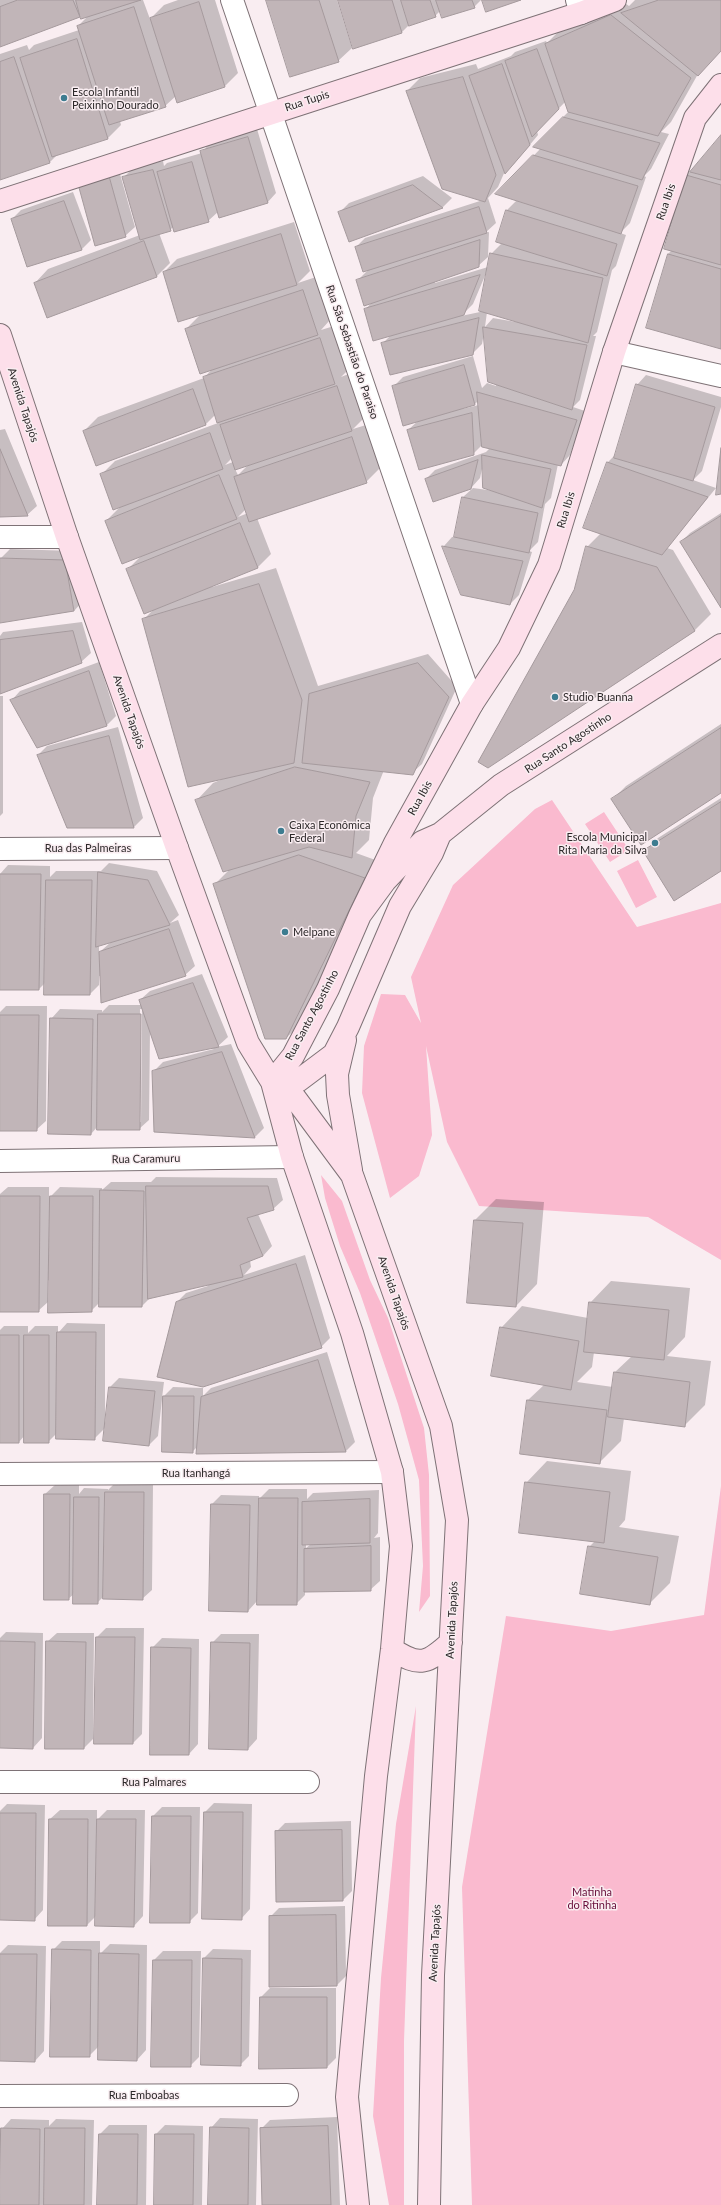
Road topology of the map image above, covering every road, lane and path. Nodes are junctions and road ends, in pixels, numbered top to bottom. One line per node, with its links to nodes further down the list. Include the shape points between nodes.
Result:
1 (232, 0): 5 (street, Rua São Sebastião do Paraiso)
2 (615, 0): 3 (main road, Rua Tupis)
3 (579, 7): 5 (main road, Rua Tupis)
4 (721, 85): 8 (main road, Rua Ibis, via 695,118)
5 (270, 113): 6 (main road, Rua Tupis); 13 (street, Rua São Sebastião do Paraiso)
6 (0, 201)
7 (0, 334): 10 (main road, Avenida Tapajós)
8 (614, 352): 9 (street); 13 (main road, Rua Ibis, via 549,565 509,648)
9 (721, 376)
10 (67, 537): 11 (street); 16 (main road, Avenida Tapajós)
11 (0, 538)
12 (721, 645): 14 (main road, Rua Santo Agostinho, via 501,786)
13 (472, 704): 17 (main road, Rua Ibis, via 395,843)
14 (440, 834): 17 (main road, Rua Santo Agostinho, via 422,842 385,881); 18 (main road, Rua Santo Agostinho, via 432,853 400,906)
15 (0, 848): 16 (street, Rua das Palmeiras)
16 (176, 848): 19 (main road, Avenida Tapajós, via 248,1044)
17 (360, 915): 19 (main road, Rua Santo Agostinho, via 328,989 293,1056)
18 (348, 1027): 19 (main road, Rua Santo Agostinho, via 334,1054 298,1081); 22 (main road, via 337,1074 338,1095)
19 (272, 1082): 20 (main road, Avenida Tapajós); 22 (main road, Avenida Tapajós, via 292,1094)
20 (292, 1157): 21 (street, Rua Caramuru); 23 (main road, Avenida Tapajós, via 352,1333)
21 (0, 1161)
22 (352, 1175): 25 (main road, Avenida Tapajós, via 441,1426 457,1520)
23 (392, 1472): 24 (street, Rua Itanhangá); 26 (main road, Avenida Tapajós, via 401,1546)
24 (0, 1474)
25 (451, 1642): 26 (main road, via 426,1661 407,1659); 32 (main road, Avenida Tapajós, via 432,1975)
26 (392, 1649): 31 (main road, Avenida Tapajós, via 376,1776 347,2097)
27 (0, 1782): 28 (street, Rua Palmares)
28 (308, 1782)
29 (287, 2095): 30 (street, Rua Emboabas)
30 (0, 2096)
31 (358, 2205)
32 (429, 2205)

